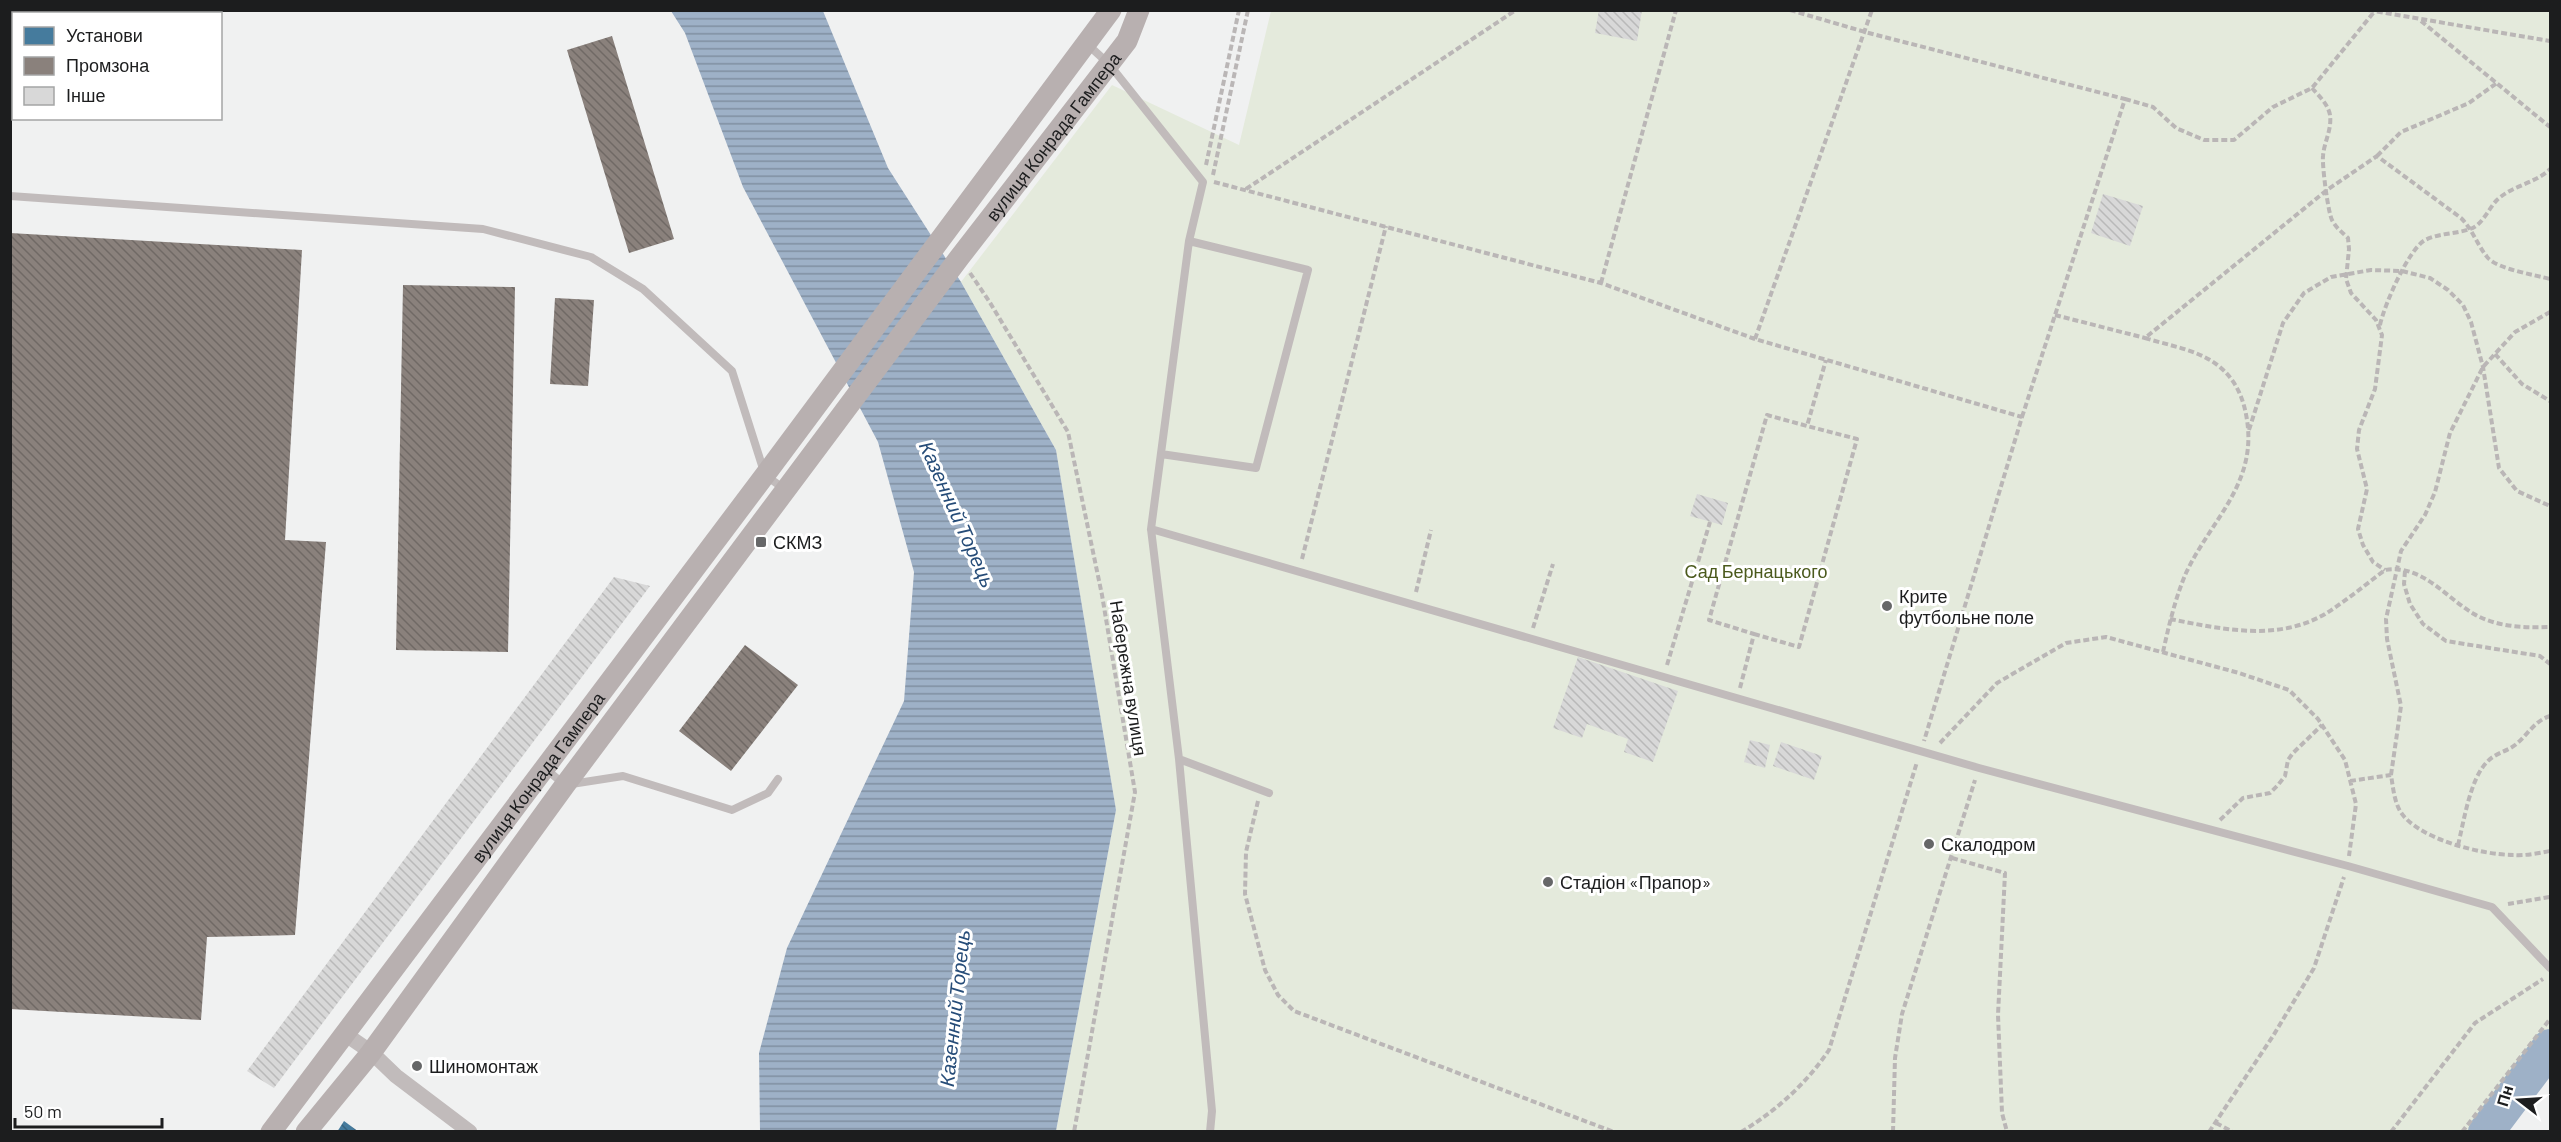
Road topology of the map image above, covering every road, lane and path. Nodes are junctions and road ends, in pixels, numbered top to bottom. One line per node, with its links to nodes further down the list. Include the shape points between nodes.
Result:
1 (1111, 10): 14 (main road, вулиця Конрада Гампера)
2 (1139, 10): 15 (main road, вулиця Конрада Гампера, via 1127,41)
3 (1239, 10): 22 (path)
4 (1248, 10): 23 (path, via 1212,181)
5 (1516, 10): 23 (path)
6 (1676, 10): 31 (path)
7 (1791, 10): 12 (path)
8 (1872, 10): 12 (path)
9 (2368, 10): 10 (path)
10 (2374, 12): 11 (path); 17 (path)
11 (2420, 19): 13 (path); 16 (path)
12 (1865, 32): 18 (path); 36 (path)
13 (2550, 41)
14 (1086, 44): 15 (lane); 45 (main road, вулиця Конрада Гампера)
15 (1109, 64): 22 (lane); 29 (main road, вулиця Конрада Гампера)
16 (2497, 83): 19 (path); 20 (path, via 2469,103 2401,132)
17 (2312, 87): 18 (path, via 2272,107 2234,141 2204,140 2176,128 2153,107); 24 (path, via 2329,113 2331,128 2323,153)
18 (2125, 99): 33 (path)
19 (2550, 127)
20 (2377, 156): 24 (path); 27 (path)
21 (2550, 169): 27 (path, via 2497,199)
22 (1203, 182): 28 (lane)
23 (1245, 189): 26 (path)
24 (2327, 190): 34 (path, via 2331,218 2348,238 2346,279 2351,293); 35 (path)
25 (10, 196): 45 (lane, via 483,229 591,257 643,289 732,371)
26 (1386, 226): 31 (path); 54 (path)
27 (2472, 229): 30 (path, via 2489,260); 34 (path, via 2423,241 2385,304)
28 (1189, 241): 44 (lane); 44 (lane, via 1308,270 1256,468)
29 (959, 258): 46 (main road, вулиця Конрада Гампера); 93 (path, Набережна вулиця, via 1068,432 1102,596 1135,792)
30 (2550, 279)
31 (1601, 283): 36 (path)
32 (2550, 312): 37 (path, via 2515,332)
33 (2055, 315): 35 (path); 41 (path)
34 (2380, 326): 53 (path, via 2375,389 2359,430 2357,449 2367,489 2358,529 2373,562)
35 (2145, 338): 43 (path, via 2196,352 2220,367 2244,402)
36 (1755, 339): 38 (path)
37 (2495, 354): 39 (path); 40 (path, via 2522,384)
38 (1826, 360): 41 (path); 42 (path)
39 (2483, 368): 43 (path, via 2463,305 2430,278 2402,271 2371,270 2331,277 2304,293 2283,324); 47 (path, via 2499,468 2517,491); 52 (path, via 2450,433 2435,492 2401,550)
40 (2550, 402)
41 (2022, 417): 67 (path)
42 (1807, 426): 59 (path, via 1767,415 1708,620); 59 (path, via 1857,439 1798,647)
43 (2248, 430): 57 (path, via 2248,459 2242,479 2186,574)
44 (1161, 454): 49 (lane)
45 (765, 475): 46 (lane); 71 (main road, вулиця Конрада Гампера)
46 (786, 490): 75 (main road, вулиця Конрада Гампера)
47 (2550, 506)
48 (1710, 522): 63 (path)
49 (1151, 529): 54 (lane); 69 (lane)
50 (1431, 530): 56 (path)
51 (1553, 564): 60 (path)
52 (2396, 568): 53 (path); 55 (path); 72 (path, via 2386,619 2401,706)
53 (2385, 570): 57 (path, via 2323,615 2294,626 2232,631)
54 (1299, 571): 56 (lane)
55 (2405, 571): 58 (path, via 2438,585 2487,620 2526,628); 62 (path, via 2410,604 2423,624 2446,641 2540,656)
56 (1413, 604): 60 (lane)
57 (2170, 619): 61 (path)
58 (2550, 627)
59 (1754, 634): 64 (path)
60 (1530, 638): 63 (lane)
61 (2163, 652): 66 (path, via 2289,690); 68 (path, via 2106,638 2066,643 1997,683)
62 (2550, 664)
63 (1663, 676): 64 (lane)
64 (1737, 697): 67 (lane)
65 (2550, 716): 78 (path, via 2534,725 2514,746 2485,763 2471,792)
66 (2322, 725): 74 (path, via 2345,760); 77 (path, via 2293,753 2278,785 2270,792 2243,798)
67 (1921, 750): 68 (lane); 96 (path, via 1828,1050 1815,1071 1791,1095)
68 (1930, 753): 70 (lane)
69 (1179, 759): 76 (lane); 94 (lane, via 1212,1111)
70 (1979, 768): 77 (lane); 80 (path)
71 (545, 769): 75 (lane); 87 (main road, вулиця Конрада Гампера)
72 (2391, 775): 74 (path); 78 (path, via 2400,811 2413,825)
73 (778, 779): 75 (lane, via 768,793 732,810 623,776)
74 (2350, 781): 81 (path, via 2356,804)
75 (565, 785): 88 (main road, вулиця Конрада Гампера)
76 (1265, 792): 95 (path, via 1246,852 1245,894 1265,970 1278,995 1294,1011)
77 (2211, 830): 81 (lane)
78 (2458, 845): 79 (path, via 2514,855)
79 (2550, 851)
80 (1952, 858): 97 (path, via 1902,1014 1895,1058); 98 (path, via 2005,873 1998,1015 2002,1113)
81 (2348, 866): 83 (lane); 89 (path, via 2314,969)
82 (2550, 897): 83 (path)
83 (2492, 907): 84 (lane)
84 (2550, 968)
85 (2545, 977): 101 (path, via 2475,1023)
86 (2550, 1019): 102 (path)
87 (345, 1034): 88 (street); 90 (main road, вулиця Конрада Гампера)
88 (371, 1052): 91 (main road, вулиця Конрада Гампера); 92 (street, via 396,1076)
89 (2216, 1123): 99 (path); 100 (path)
90 (270, 1131)
91 (306, 1131)
92 (470, 1131)
93 (1074, 1131)
94 (1210, 1131)
95 (1614, 1131)
96 (1741, 1131)
97 (1893, 1131)
98 (2007, 1131)
99 (2209, 1131)
100 (2233, 1131)
101 (2391, 1131)
102 (2462, 1131)

